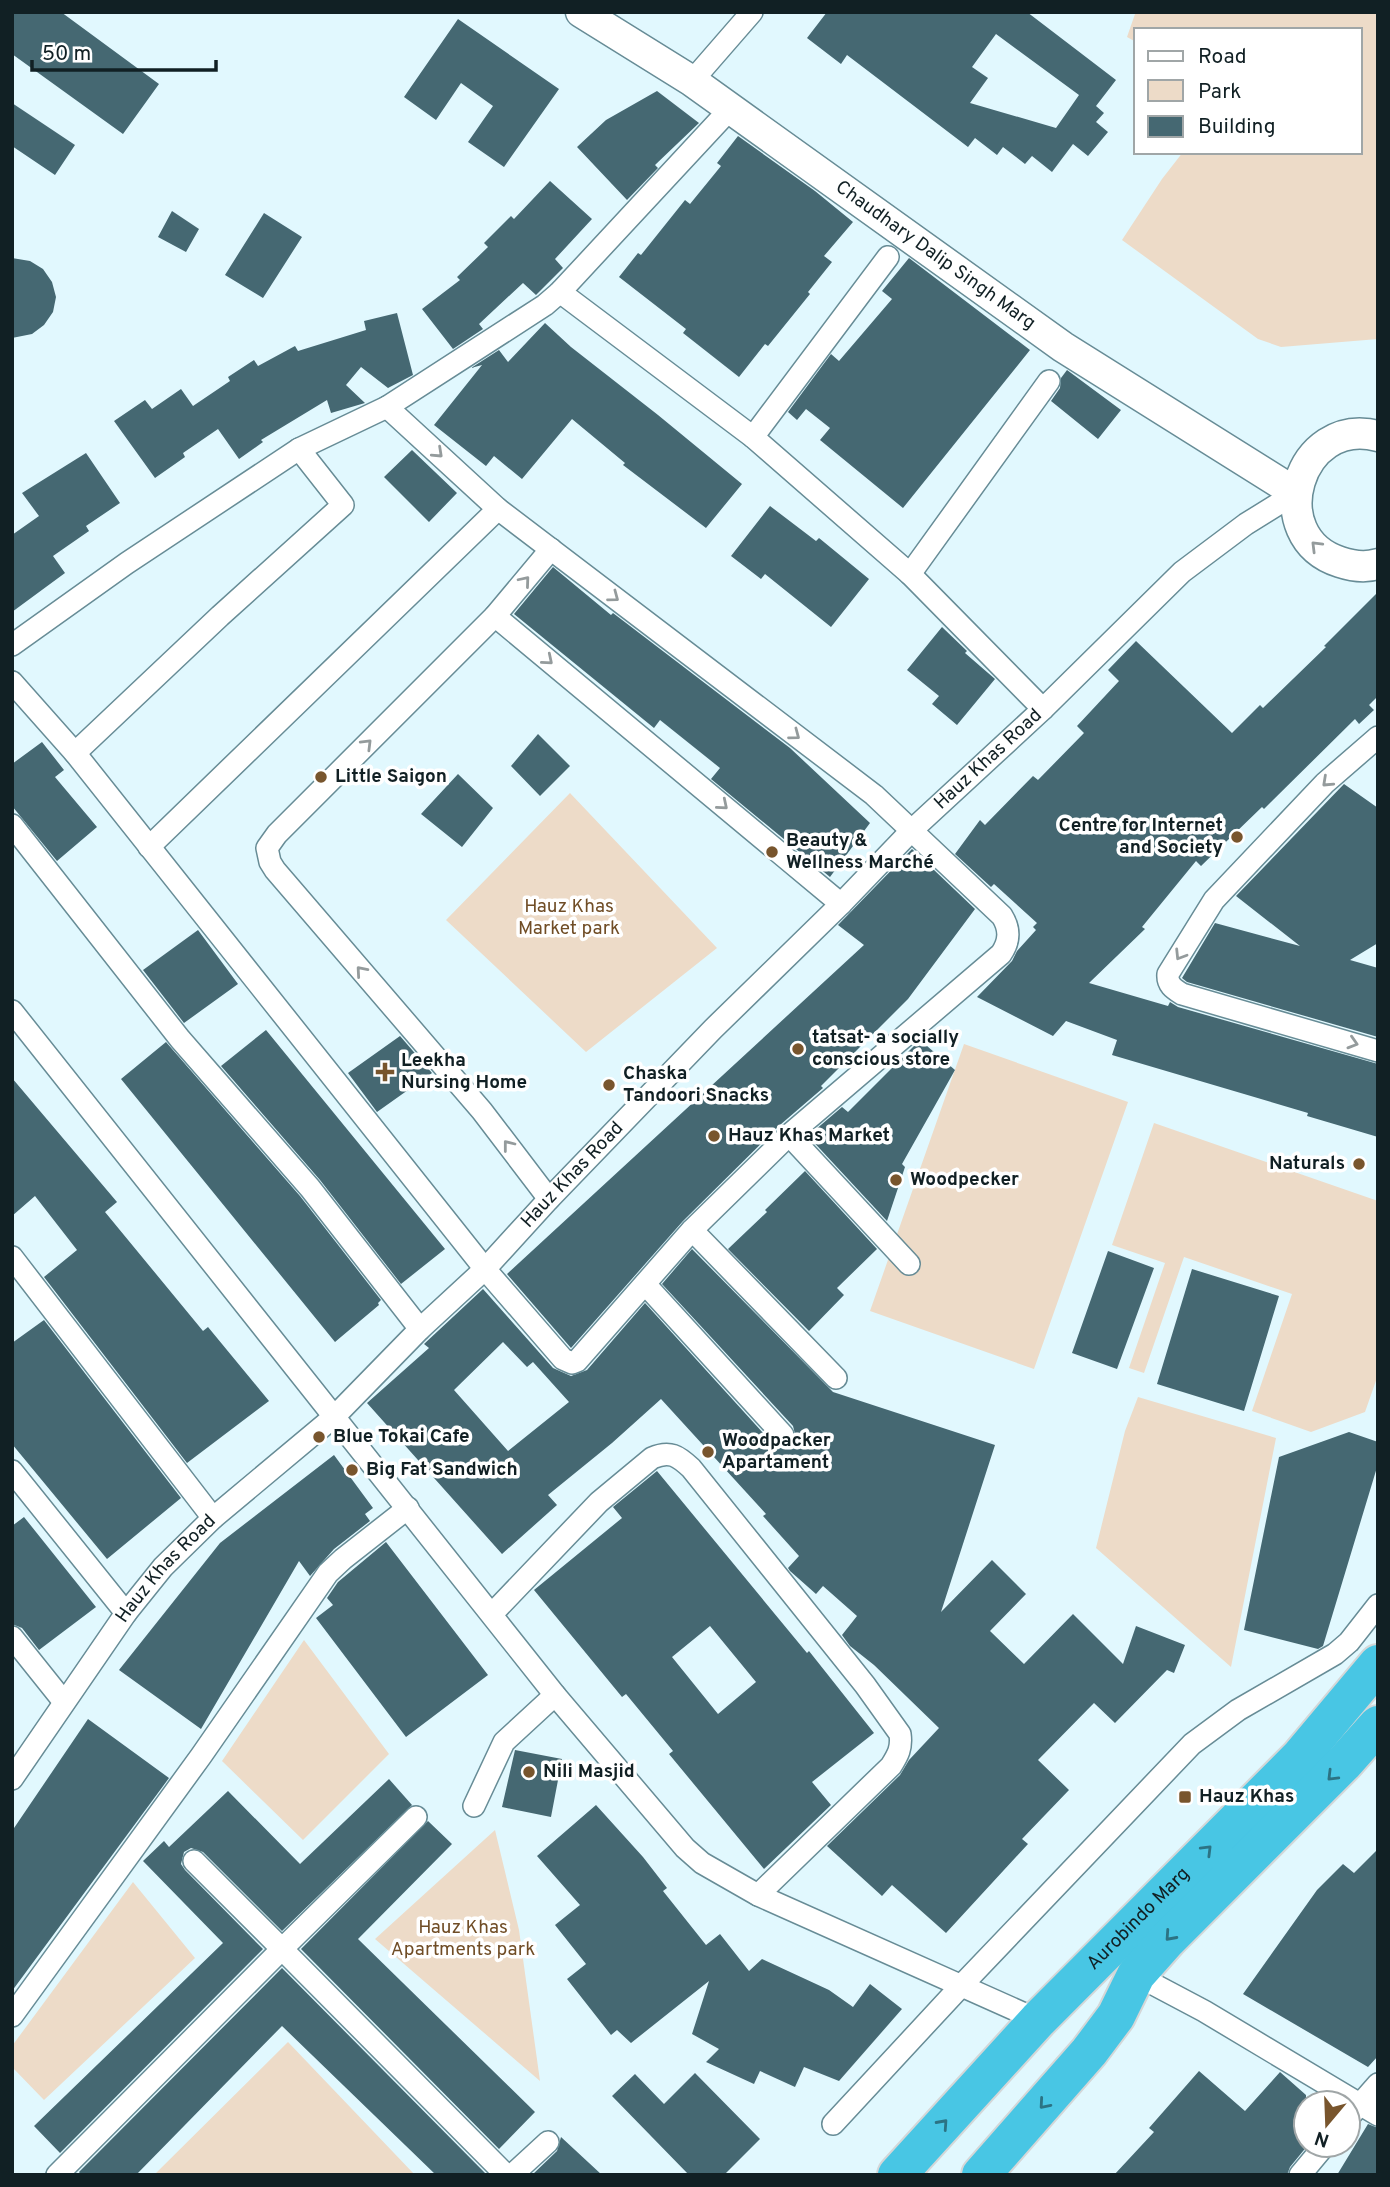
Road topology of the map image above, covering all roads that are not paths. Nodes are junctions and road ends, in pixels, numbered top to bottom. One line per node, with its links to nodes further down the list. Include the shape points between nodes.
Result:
1 (581, 12): 3 (street, Chaudhary Dalip Singh Marg)
2 (752, 12): 3 (street)
3 (692, 81): 4 (street, Chaudhary Dalip Singh Marg)
4 (731, 108): 6 (street); 13 (street, Chaudhary Dalip Singh Marg, via 1063,347)
5 (888, 257): 11 (street)
6 (560, 292): 8 (street); 11 (street)
7 (1049, 381): 17 (street)
8 (387, 407): 12 (street); 14 (street, one-way to 14)
9 (1378, 415): 10 (street)
10 (1365, 435): 13 (street, via 1331,441 1314,454 1302,471)
11 (753, 437): 17 (street)
12 (299, 449): 19 (street); 23 (street, via 343,505)
13 (1296, 493): 16 (street, one-way to 13, via 1352,566 1316,548 1300,522); 21 (street, Hauz Khas Road, via 1182,572)
14 (498, 509): 15 (street); 27 (street)
15 (551, 550): 18 (street, one-way to 15); 26 (street, one-way to 26, via 874,795)
16 (1378, 564)
17 (910, 574): 21 (street)
18 (495, 616): 28 (street, one-way to 28); 32 (street, one-way to 18, via 482,1111 275,870 267,854 277,834)
19 (12, 645)
20 (12, 682): 23 (street)
21 (1043, 709): 26 (street, Hauz Khas Road)
22 (1372, 742): 24 (street); 30 (street, one-way to 30, via 1325,783 1214,900 1168,979 1182,994)
23 (75, 753): 27 (street)
24 (1378, 766)
25 (12, 825): 38 (street, via 180,1039 310,1188)
26 (912, 830): 28 (street, Hauz Khas Road); 31 (street, via 1002,916 1009,926 1005,948)
27 (149, 847): 36 (street)
28 (841, 904): 32 (street, Hauz Khas Road)
29 (12, 1011): 40 (street)
30 (1378, 1051)
31 (789, 1135): 33 (street); 35 (street)
32 (549, 1199): 36 (street, Hauz Khas Road)
33 (692, 1230): 37 (street); 39 (street)
34 (12, 1257): 44 (street)
35 (909, 1264)
36 (485, 1269): 37 (street, via 563,1359 572,1363); 38 (street, Hauz Khas Road)
37 (645, 1284): 41 (street)
38 (420, 1329): 40 (street, Hauz Khas Road)
39 (836, 1378)
40 (335, 1416): 43 (street); 44 (street, Hauz Khas Road)
41 (783, 1435)
42 (12, 1471): 46 (street)
43 (408, 1508): 47 (street); 61 (street, via 328,1573)
44 (213, 1518): 46 (street, Hauz Khas Road)
45 (1378, 1605): 60 (street, via 1335,1654 1200,1737)
46 (126, 1612): 51 (street, Hauz Khas Road)
47 (492, 1614): 50 (street); 57 (street, via 599,1502 652,1458 671,1453 691,1468 900,1734 901,1744 891,1766)
48 (12, 1637): 51 (street)
49 (1378, 1664): 62 (highway, Aurobindo Marg, one-way to 49, via 1300,1757)
50 (555, 1695): 54 (street, via 504,1742); 57 (street, via 685,1849)
51 (64, 1702): 53 (street, Hauz Khas Road)
52 (1378, 1726): 59 (highway, Aurobindo Marg, one-way to 59)
53 (12, 1779)
54 (474, 1806)
55 (416, 1817): 58 (street)
56 (194, 1861): 58 (street)
57 (758, 1895): 60 (street)
58 (282, 1949): 69 (street); 70 (street)
59 (1136, 1975): 64 (street, via 1204,2011); 73 (highway, Aurobindo Marg, one-way to 73, via 1115,2016 1088,2053)
60 (961, 1986): 62 (street); 66 (street)
61 (12, 2016)
62 (1038, 2020): 72 (highway, Aurobindo Marg, one-way to 62)
63 (1378, 2084): 65 (street)
64 (1326, 2089)
65 (1362, 2112)
66 (833, 2124)
67 (548, 2142): 71 (street)
68 (1313, 2159): 74 (street)
69 (57, 2175)
70 (506, 2175)
71 (512, 2175)
72 (897, 2175)
73 (981, 2175)
74 (1300, 2175)

